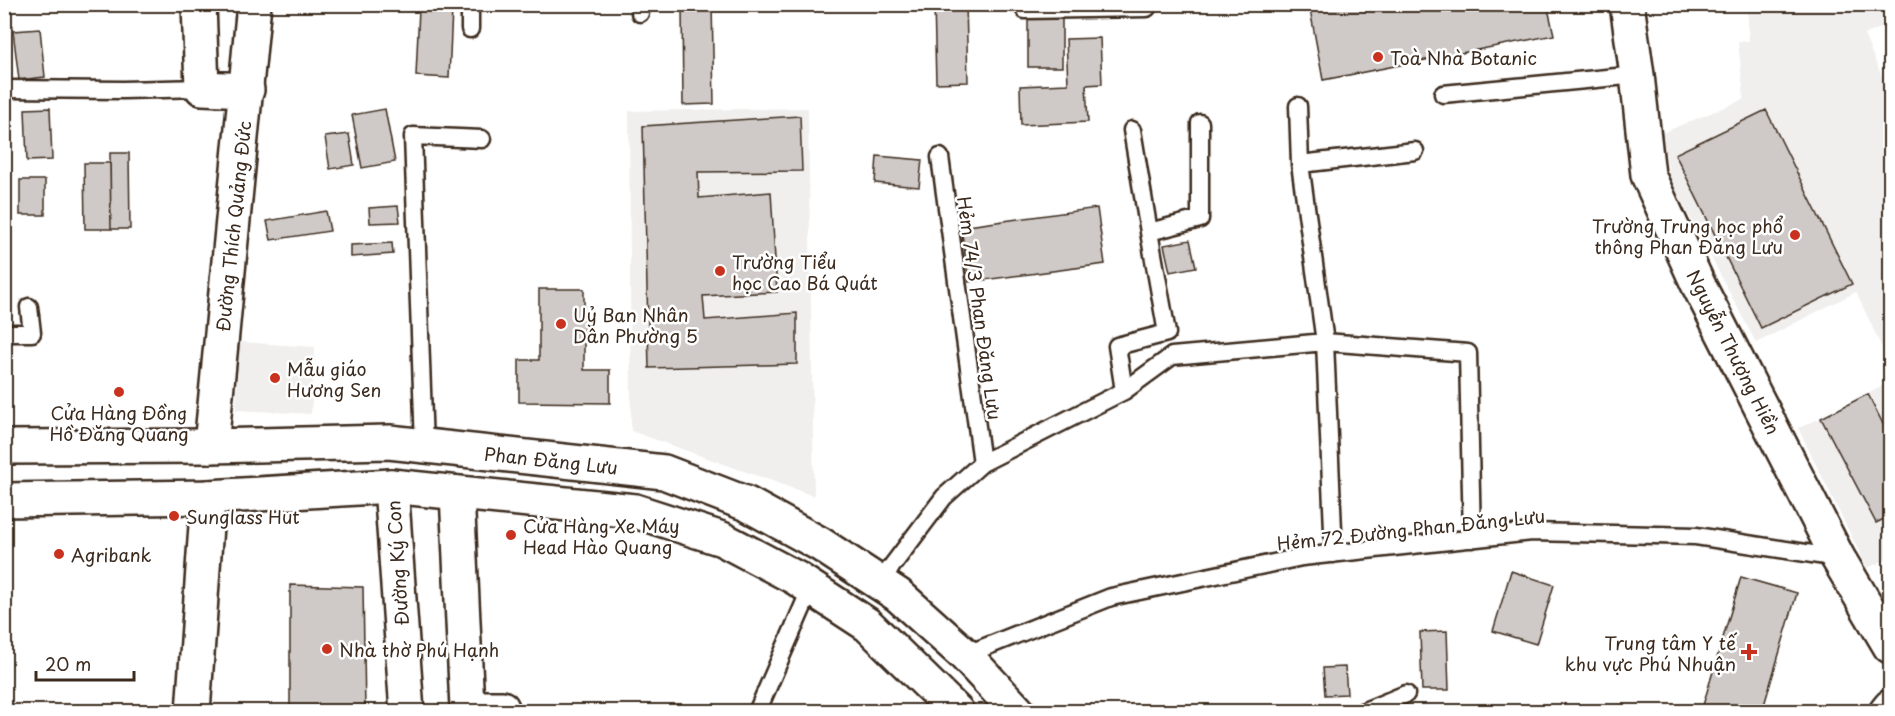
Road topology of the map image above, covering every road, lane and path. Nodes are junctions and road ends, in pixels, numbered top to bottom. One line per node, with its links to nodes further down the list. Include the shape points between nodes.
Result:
1 (199, 4): 9 (main road)
2 (254, 4): 11 (main road, Đường Thích Quảng Đức)
3 (470, 4): 7 (lane)
4 (1022, 4): 6 (lane, via 1025,10)
5 (1627, 4): 8 (main road, Nguyễn Thượng Hiền)
6 (1147, 8)
7 (470, 29)
8 (1637, 75): 12 (lane); 35 (main road, Nguyễn Thượng Hiền, via 1648,175 1698,284)
9 (202, 88): 10 (lane); 11 (main road)
10 (4, 89)
11 (247, 90): 25 (main road, Đường Thích Quảng Đức)
12 (1443, 94)
13 (1298, 106): 19 (lane)
14 (1200, 123): 20 (lane, via 1200,219)
15 (1131, 130): 20 (lane)
16 (482, 139): 26 (lane, via 413,136)
17 (1415, 151): 19 (lane)
18 (940, 157): 28 (lane, Hẻm 74/3 Phan Đăng Lưu)
19 (1300, 164): 23 (lane)
20 (1149, 232): 24 (lane, via 1167,333 1117,346)
21 (29, 307): 22 (lane, via 32,333)
22 (4, 333)
23 (1325, 342): 24 (lane, via 1172,356); 33 (lane, via 1468,353); 34 (lane)
24 (1124, 391): 28 (lane)
25 (211, 446): 26 (main road, Phan Đăng Lưu, via 389,442); 27 (main road, Phan Đăng Lưu); 31 (main road, Đường Thích Quảng Đức)
26 (424, 446): 36 (main road, Phan Đăng Lưu, via 664,472 747,504 820,543)
27 (4, 447)
28 (982, 464): 36 (lane, via 944,497)
29 (391, 486): 30 (main road); 31 (main road); 43 (main road, Đường Ký Con)
30 (457, 493): 37 (main road, via 635,511 722,539); 44 (main road, via 467,708)
31 (208, 497): 32 (main road); 42 (main road, Đường Thích Quảng Đức)
32 (4, 500)
33 (1472, 539): 34 (lane, Hẻm 72 Đường Phan Đăng Lưu); 35 (lane, Hẻm 72 Đường Phan Đăng Lưu, via 1532,532 1696,536)
34 (1334, 554): 39 (lane, Hẻm 72 Đường Phan Đăng Lưu, via 1302,557 1111,597)
35 (1838, 558): 38 (main road, Nguyễn Thượng Hiền)
36 (879, 583): 39 (main road, Phan Đăng Lưu)
37 (811, 588): 45 (lane); 46 (main road, via 868,625)
38 (1890, 646)
39 (965, 655): 47 (main road, Phan Đăng Lưu)
40 (1406, 694): 48 (lane)
41 (1890, 707): 49 (main road)
42 (193, 711)
43 (407, 711)
44 (502, 711)
45 (757, 711)
46 (957, 711)
47 (1018, 711)
48 (1362, 711)
49 (1886, 711)

